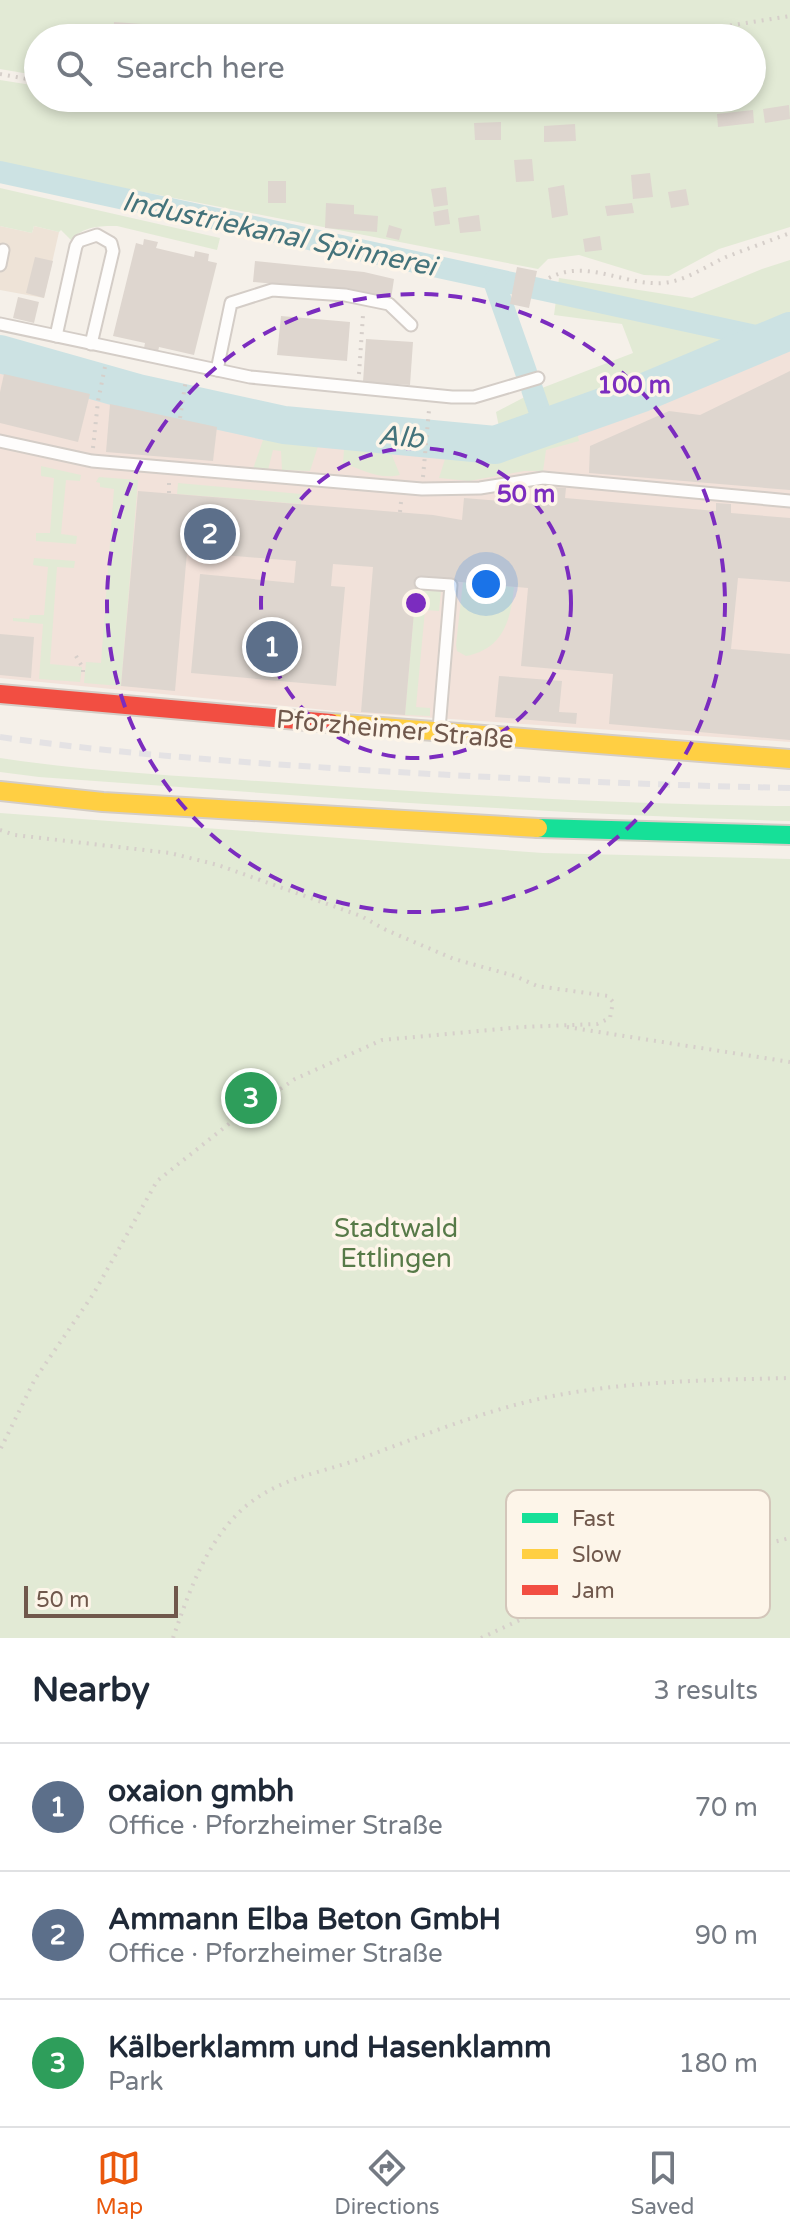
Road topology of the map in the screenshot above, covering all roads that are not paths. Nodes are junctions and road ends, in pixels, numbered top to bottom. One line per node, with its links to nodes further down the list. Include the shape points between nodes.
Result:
1 (3, 250): 2 (lane)
2 (0, 265)
3 (0, 324): 5 (lane)
4 (411, 325): 7 (lane, via 389,304 272,290 231,303)
5 (56, 336): 6 (lane); 6 (lane, via 76,246 97,235 111,243 113,251)
6 (91, 344): 7 (lane)
7 (217, 370): 8 (lane, via 474,397)
8 (538, 378)
9 (0, 441): 10 (lane, via 92,461 422,489 480,488 543,478)
10 (790, 501)
11 (421, 583): 13 (lane, via 451,585)
12 (0, 694): 13 (street, Pforzheimer Straße)
13 (438, 733): 14 (street, Pforzheimer Straße)
14 (790, 759)
15 (0, 791): 16 (street, via 103,802 561,829)
16 (790, 835)

